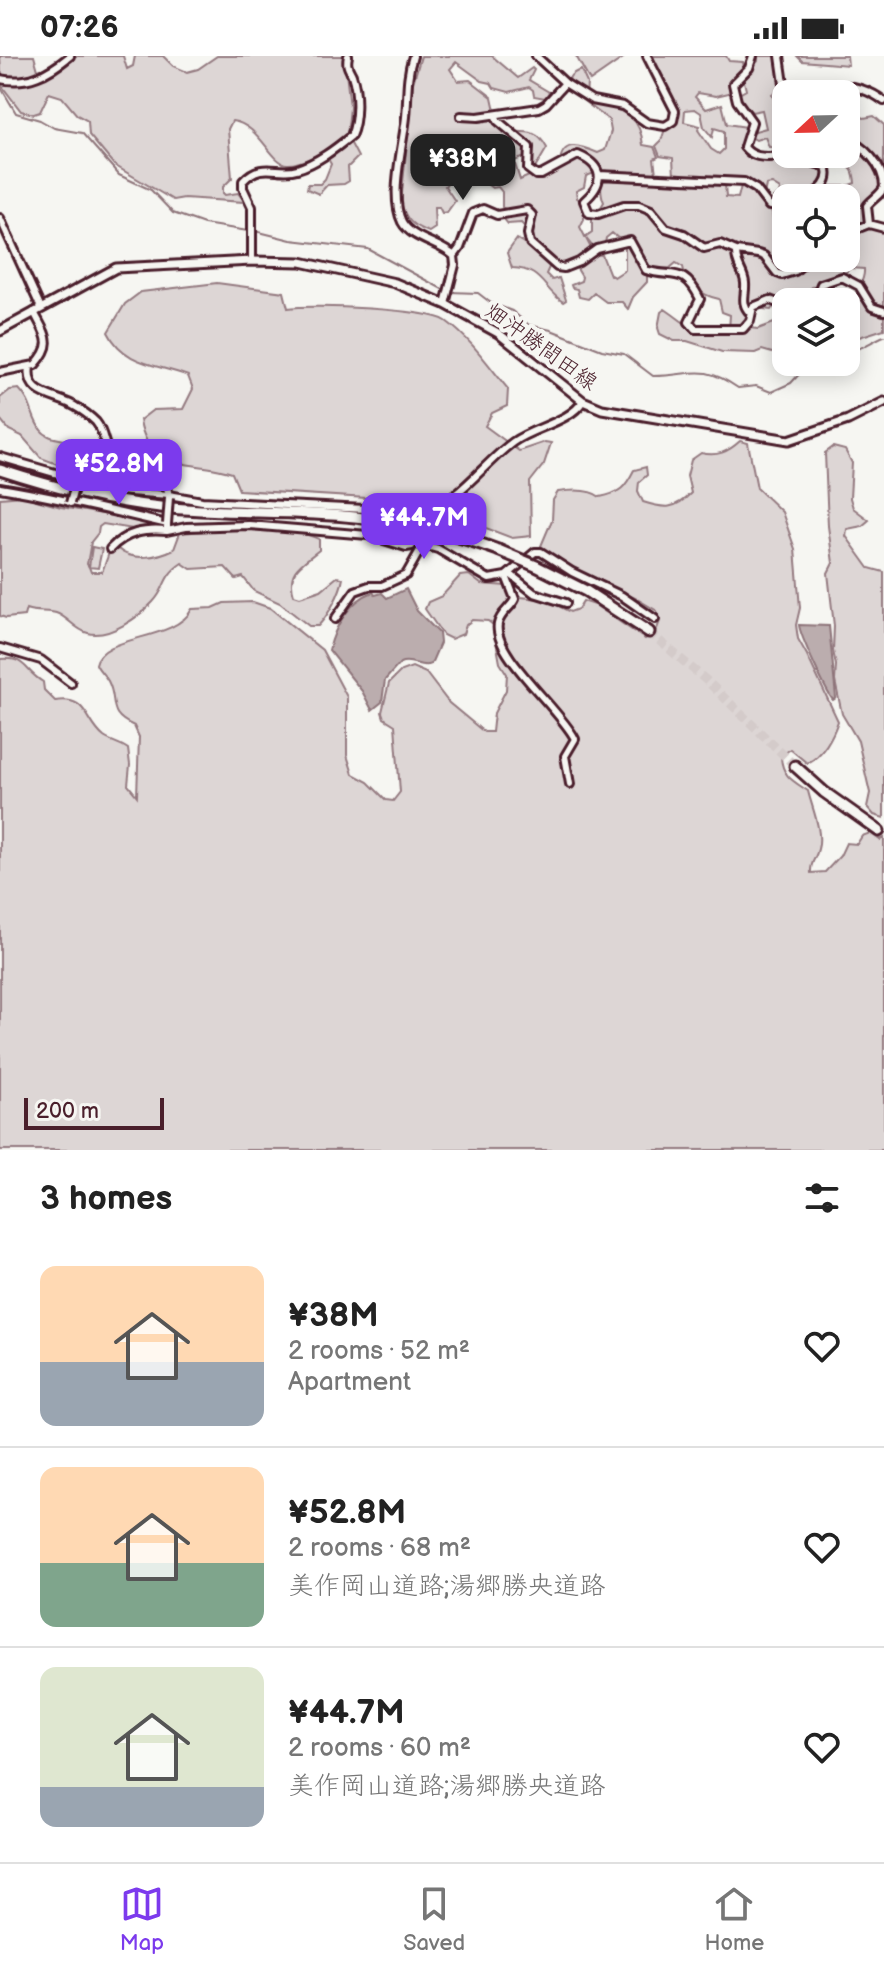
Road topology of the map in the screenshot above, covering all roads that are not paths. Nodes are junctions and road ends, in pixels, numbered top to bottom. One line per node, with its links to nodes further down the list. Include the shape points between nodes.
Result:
1 (70, 56): 8 (street, via 32,79)
2 (348, 56): 25 (street, via 356,106 351,136 296,169 269,169 243,181 252,207)
3 (536, 56): 10 (street)
4 (647, 56): 10 (street, via 675,111 665,126 647,123 623,106 592,100)
5 (753, 56): 17 (street, via 733,88 752,122 744,147 763,158 788,157 826,167)
6 (780, 56): 9 (street)
7 (411, 57): 24 (street, via 398,209 404,226)
8 (0, 79)
9 (784, 80)
10 (565, 83): 13 (street, via 539,108)
11 (860, 90): 12 (street)
12 (884, 101)
13 (495, 115): 14 (street); 16 (street, via 529,147 531,172 541,175 578,155 595,165)
14 (461, 116)
15 (860, 144): 20 (street, via 874,159 884,184 867,206)
16 (599, 175): 18 (street, via 744,182); 23 (street, via 596,191 584,201 589,213 639,205 666,228 704,248 724,244)
17 (825, 184)
18 (772, 206)
19 (0, 218): 30 (street)
20 (869, 224): 21 (street); 22 (street)
21 (860, 228)
22 (884, 228)
23 (736, 251): 26 (street, via 764,256); 32 (street, via 744,280 742,299)
24 (454, 256): 29 (street); 32 (street, via 478,209 497,215 527,210 532,215 530,243 557,267 630,241 646,270 676,273 693,288 700,299 689,322 695,329 743,329)
25 (252, 261): 29 (main road, 畑沖勝間田線, via 329,267 395,283); 30 (main road, 畑沖勝間田線, via 116,268)
26 (772, 268)
27 (819, 288): 31 (street, via 842,277 859,286 872,307)
28 (772, 301): 32 (street, via 758,303)
29 (445, 304): 36 (main road, 畑沖勝間田線, via 498,333)
30 (38, 310): 33 (main road, 畑沖勝間田線); 34 (street, via 48,346)
31 (884, 311)
32 (750, 313)
33 (0, 331)
34 (30, 367): 35 (street); 42 (street, via 32,386 88,415 116,463 157,476)
35 (0, 372)
36 (583, 401): 37 (main road, 畑沖勝間田線, via 602,409 789,440); 44 (street, via 574,412 514,441 456,492)
37 (884, 402)
38 (0, 457): 40 (street)
39 (0, 470): 55 (highway, bridge, via 127,502 369,518 437,531 536,566)
40 (76, 481): 42 (street); 43 (street, bridge)
41 (0, 488): 43 (street)
42 (169, 496): 44 (street); 46 (street, bridge)
43 (70, 503): 46 (street)
44 (420, 512): 45 (street)
45 (418, 521)
46 (167, 528): 48 (street, via 249,525 368,535 406,547); 50 (street, via 129,534)
47 (416, 530): 48 (street)
48 (413, 542): 49 (street)
49 (423, 545): 51 (street, via 489,579); 53 (street, via 406,575 355,591)
50 (110, 549)
51 (508, 575): 52 (street, via 534,593); 54 (street, via 541,552); 59 (street, via 515,599 498,622 500,642 572,732 575,739 565,756)
52 (566, 603)
53 (335, 619)
54 (655, 619)
55 (649, 632)
56 (0, 648): 57 (street, via 41,660)
57 (71, 683)
58 (795, 766): 60 (highway)
59 (570, 784)
60 (879, 831)

